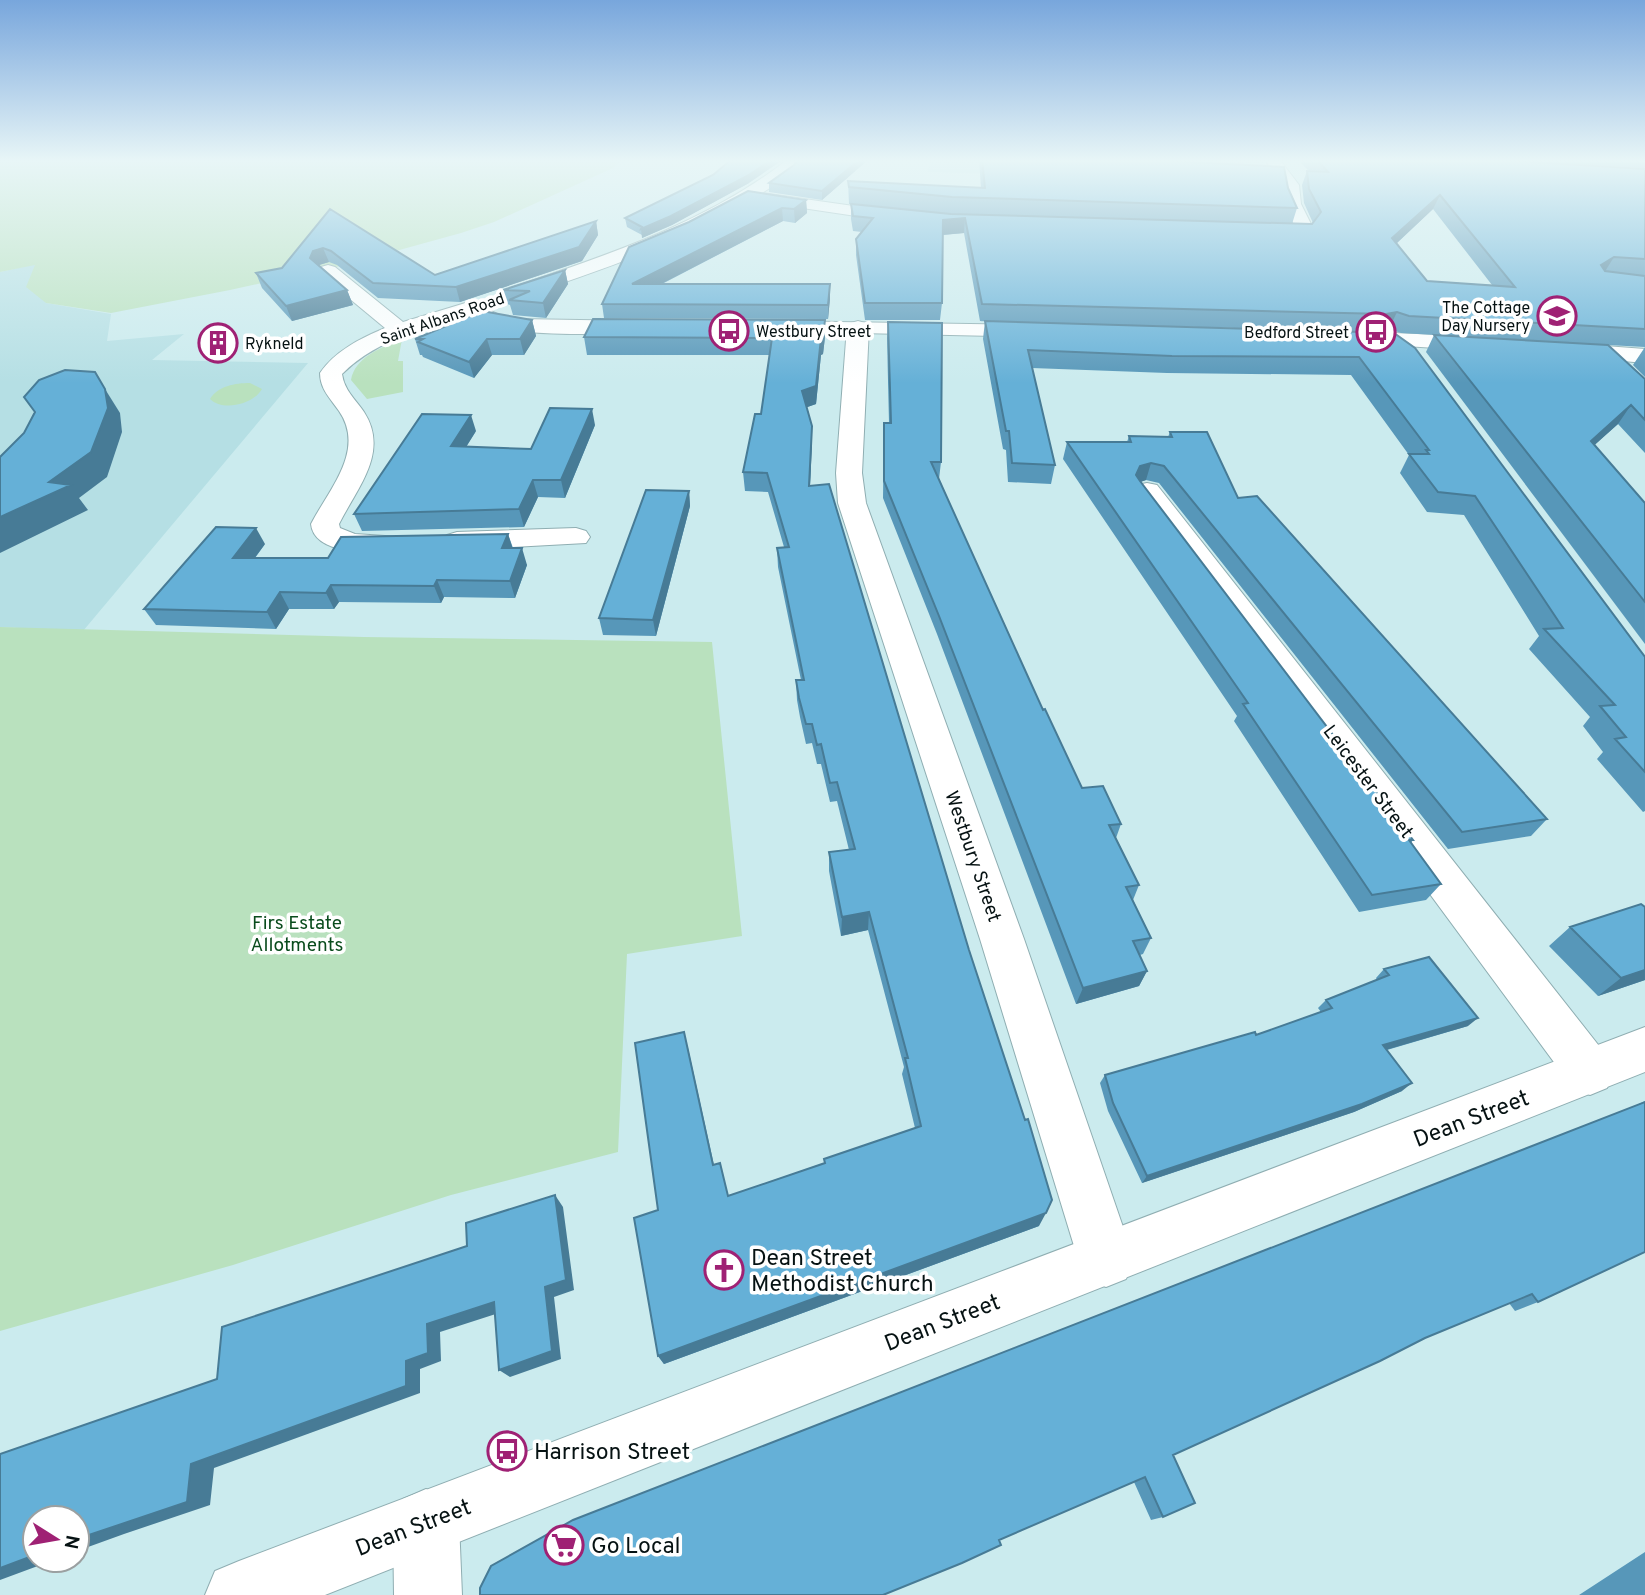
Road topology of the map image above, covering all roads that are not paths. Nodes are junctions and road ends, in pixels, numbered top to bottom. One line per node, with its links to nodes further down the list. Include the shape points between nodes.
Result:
1 (668, 234): 3 (street, Saint Albans Road)
2 (328, 271): 7 (street)
3 (472, 307): 4 (street, via 493,320 525,326); 7 (street, Saint Albans Road)
4 (667, 327)
5 (748, 327): 6 (street)
6 (858, 327): 8 (street); 21 (street, Westbury Street, via 849,472 852,503)
7 (400, 330): 18 (street, Saint Albans Road, via 354,353 331,373 333,389 360,423 363,440 359,462 325,524 326,533 351,543)
8 (1063, 331)
9 (1322, 336): 10 (street)
10 (1389, 338): 11 (street); 15 (street)
11 (1504, 345)
12 (1541, 348): 13 (street)
13 (1604, 353): 14 (street); 16 (street)
14 (1645, 356)
15 (1423, 368)
16 (1629, 377)
17 (1147, 491): 20 (street, Leicester Street)
18 (576, 537)
19 (1645, 1049): 20 (street, Dean Street)
20 (1590, 1072): 21 (street, Dean Street)
21 (1106, 1259): 22 (street, Dean Street)
22 (426, 1522): 23 (street, Dean Street); 24 (street)
23 (239, 1595)
24 (429, 1595)

